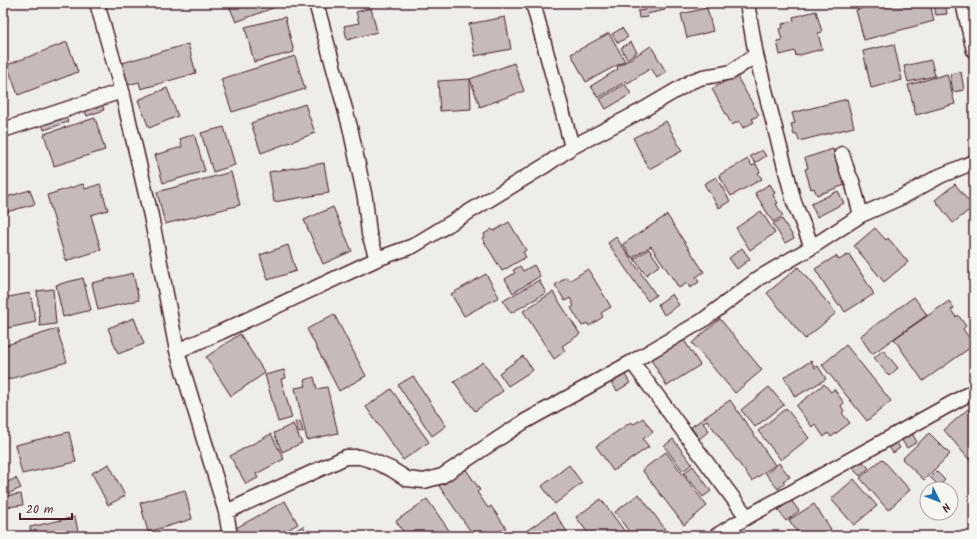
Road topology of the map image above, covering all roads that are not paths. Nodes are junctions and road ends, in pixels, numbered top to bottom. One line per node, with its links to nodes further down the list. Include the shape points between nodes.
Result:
1 (98, 3): 8 (street)
2 (316, 3): 15 (street, via 350,127 365,198 369,234)
3 (533, 3): 10 (street)
4 (747, 3): 7 (street)
5 (963, 3): 6 (street)
6 (974, 52)
7 (756, 55): 10 (street, via 731,72 692,81); 14 (street, via 794,202)
8 (122, 91): 9 (street); 16 (street)
9 (3, 130)
10 (572, 147): 15 (street, via 413,246)
11 (842, 154): 13 (street)
12 (974, 162): 13 (street)
13 (861, 215): 14 (street)
14 (812, 247): 17 (street, via 759,278 702,321)
15 (376, 259): 16 (street)
16 (177, 351): 19 (street)
17 (632, 362): 19 (street, via 522,423 442,476 424,481 407,479 373,461 360,457 346,458); 20 (street)
18 (974, 391): 20 (street)
19 (226, 512): 21 (street)
20 (747, 517): 22 (street)
21 (230, 536)
22 (716, 536)

